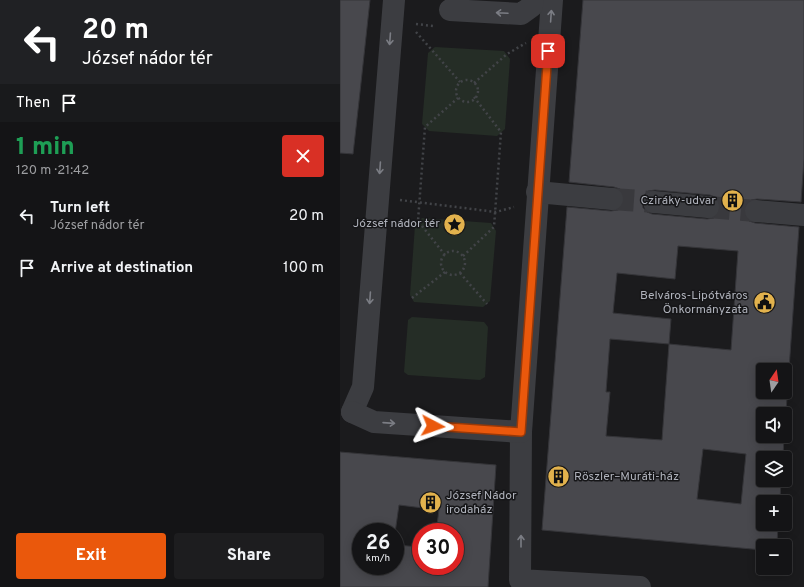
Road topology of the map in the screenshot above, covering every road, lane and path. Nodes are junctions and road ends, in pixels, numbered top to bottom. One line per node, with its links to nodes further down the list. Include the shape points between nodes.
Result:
1 (394, 0): 12 (street, one-way to 12)
2 (533, 0): 4 (street, one-way to 4, via 532,6 521,14)
3 (552, 0): 11 (street, one-way to 3)
4 (450, 10)
5 (413, 29): 7 (path)
6 (527, 43): 8 (path, via 507,54)
7 (460, 82): 8 (path, via 466,80); 9 (path, via 456,91)
8 (474, 83): 10 (path, via 477,91)
9 (458, 98): 10 (path, via 464,101); 14 (path, via 425,127)
10 (474, 98): 18 (path, via 501,132)
11 (538, 192): 13 (street); 18 (path, via 528,202); 27 (street)
12 (378, 198): 14 (path); 26 (street, one-way to 26, via 363,387)
13 (612, 199)
14 (420, 202): 18 (path); 20 (path, via 418,221)
15 (654, 202): 16 (street)
16 (708, 207)
17 (756, 211): 19 (street)
18 (496, 212): 21 (path, via 494,227)
19 (804, 215)
20 (445, 255): 21 (path, via 453,251); 22 (path, via 442,263)
21 (462, 256): 23 (path, via 465,264)
22 (445, 272): 23 (path, via 451,275); 24 (path)
23 (460, 273): 25 (path)
24 (412, 298)
25 (487, 304)
26 (346, 414): 27 (street, one-way to 27, via 374,422)
27 (521, 432): 28 (street, one-way to 27, via 520,580)
28 (563, 585): 29 (street)
29 (640, 587)

